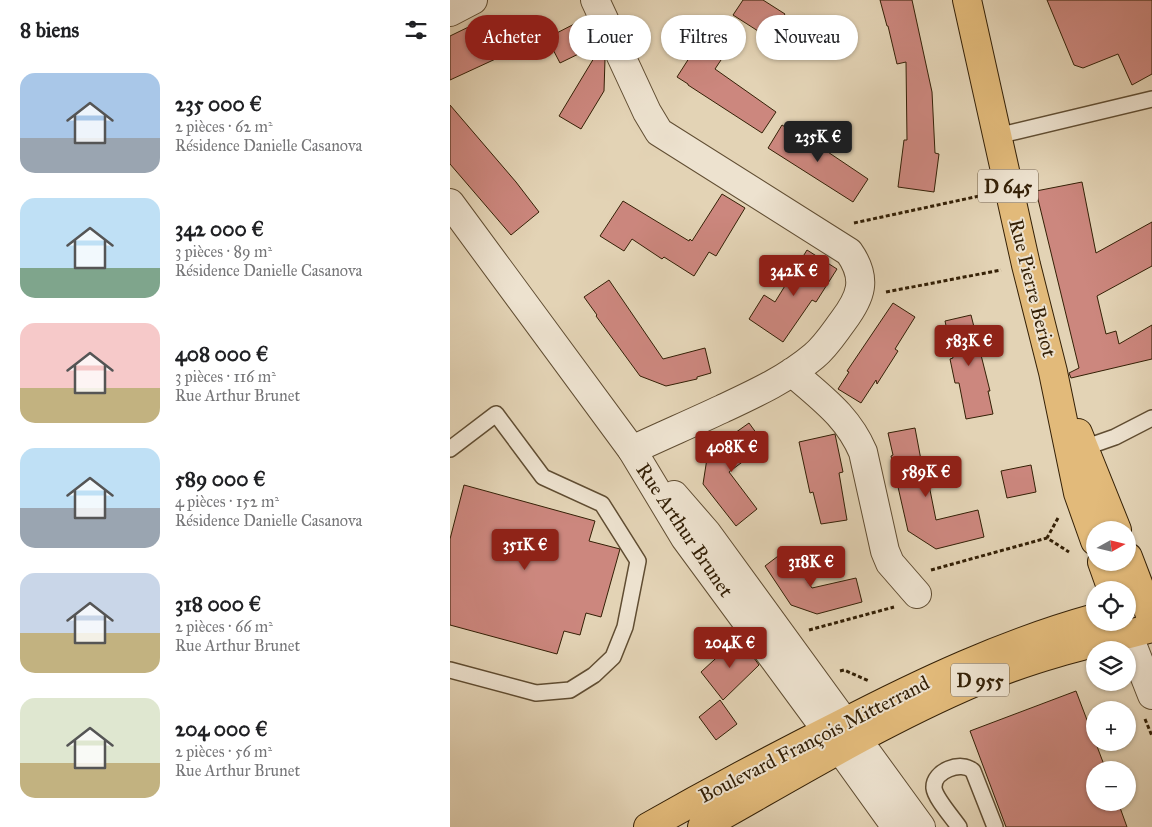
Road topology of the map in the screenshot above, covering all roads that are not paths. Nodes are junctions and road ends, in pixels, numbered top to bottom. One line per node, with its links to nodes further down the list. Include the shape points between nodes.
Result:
1 (473, 0): 4 (street)
2 (594, 0): 8 (street, via 659,132 850,252 856,261 861,281 859,297 823,348)
3 (967, 0): 6 (main road, Rue Pierre Beriot / D 645)
4 (450, 12)
5 (1152, 99): 6 (lane)
6 (997, 136): 12 (main road, Rue Pierre Beriot / D 645, via 1053,372)
7 (450, 203): 11 (street, Rue Arthur Brunet)
8 (792, 372): 11 (street, via 752,395); 16 (street, via 850,425 858,439 885,551 890,562)
9 (1152, 418): 12 (lane)
10 (450, 448): 19 (lane, via 496,414 543,476 602,504 638,561 626,627 613,657 594,675 570,690 536,693)
11 (632, 450): 21 (street, Rue Arthur Brunet, via 685,538)
12 (1077, 451): 13 (main road, Rue Pierre Beriot / D 645, via 1078,493); 14 (main road, Rue Pierre Beriot / D 645)
13 (1088, 521)
14 (1112, 521)
15 (1130, 571): 17 (main road)
16 (917, 594)
17 (1138, 620): 20 (street); 21 (main road, Boulevard François Mitterrand / D 955)
18 (1086, 621): 21 (main road, Boulevard François Mitterrand / D 955, via 980,657 938,676)
19 (450, 670)
20 (1152, 695)
21 (843, 735): 22 (main road, Boulevard François Mitterrand / D 955, via 701,797); 23 (main road, Boulevard François Mitterrand / D 955); 24 (street, Rue Arthur Brunet); 25 (street, Rue Arthur Brunet)
22 (648, 827)
23 (702, 827)
24 (896, 827)
25 (921, 827)
26 (959, 827): 27 (lane, via 936,795 934,783 946,770 962,766 970,768 975,775)
27 (995, 827)

